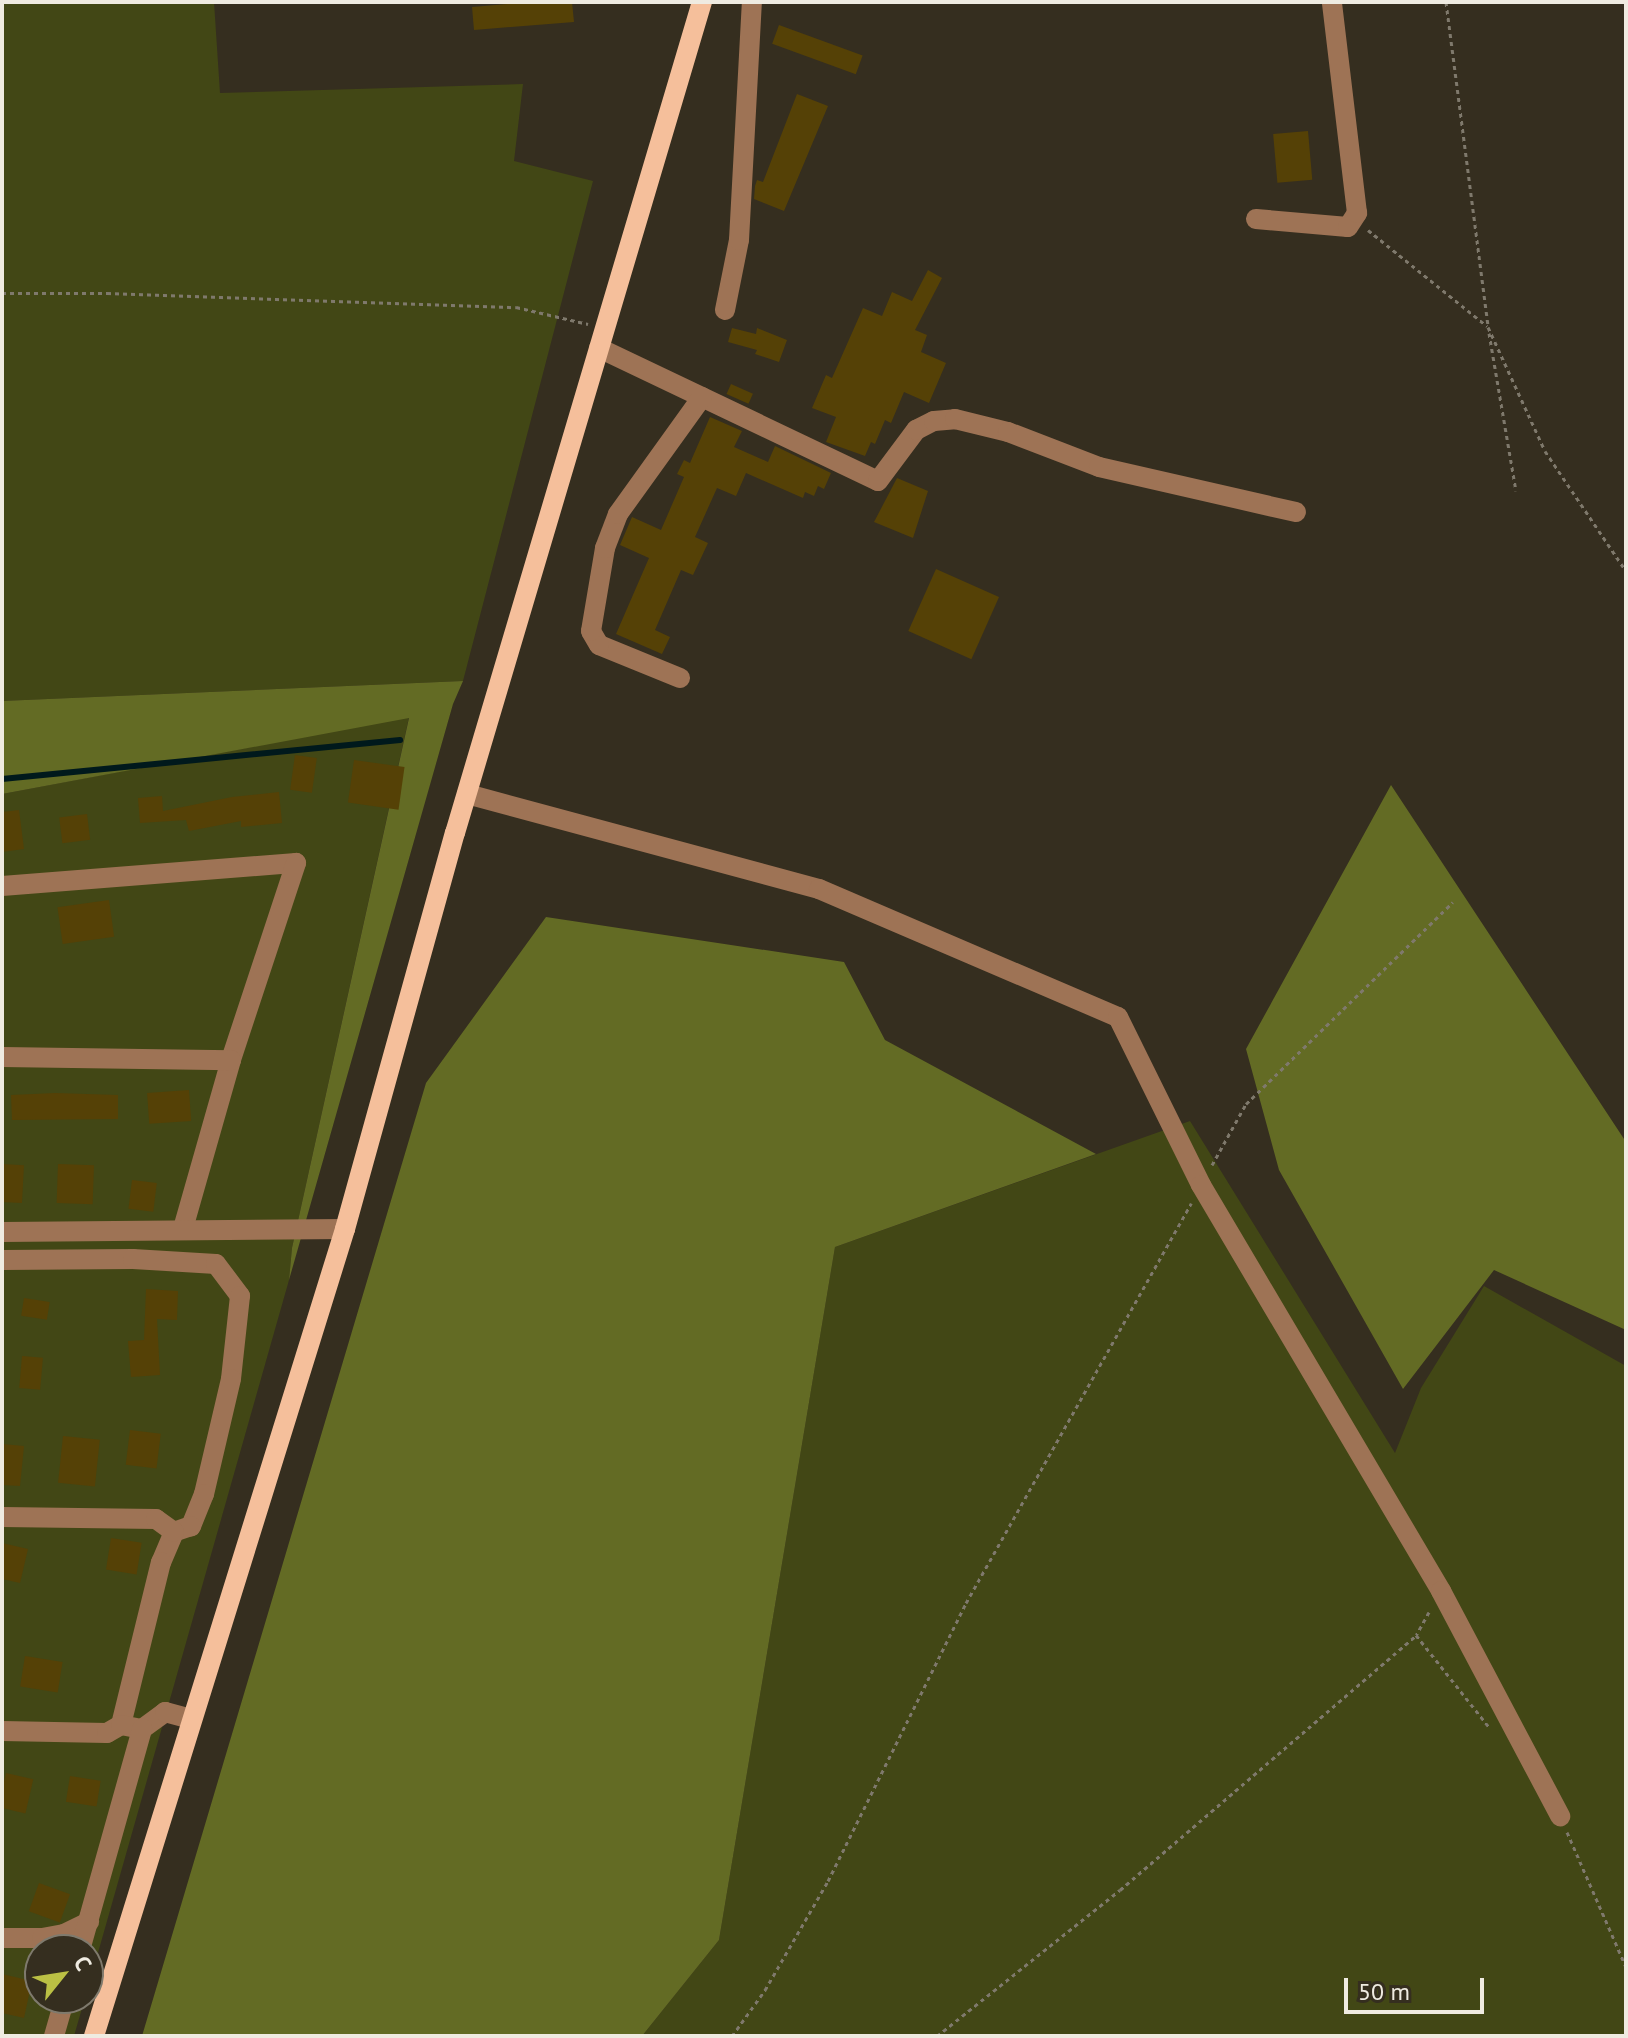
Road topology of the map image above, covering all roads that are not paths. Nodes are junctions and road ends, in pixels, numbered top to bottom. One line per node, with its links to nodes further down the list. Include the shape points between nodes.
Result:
1 (702, 2): 6 (main road)
2 (752, 2): 5 (street, via 739,240)
3 (1332, 2): 4 (street, via 1357,213 1348,227)
4 (1256, 219)
5 (725, 310)
6 (602, 338): 7 (street); 10 (main road)
7 (702, 397): 8 (street, via 878,481 916,430 955,419 1008,432 1099,467); 9 (street, via 618,514 605,548 591,631 599,645)
8 (1296, 512)
9 (680, 678)
10 (467, 794): 15 (main road); 24 (street, via 819,889 1118,1017 1201,1185 1441,1591)
11 (2, 886): 13 (street, via 296,863)
12 (2, 1057): 13 (street)
13 (231, 1060): 14 (street)
14 (183, 1229): 15 (street); 16 (street)
15 (345, 1229): 20 (main road)
16 (2, 1232)
17 (2, 1260): 19 (street, via 216,1264 232,1281 240,1296 231,1379 204,1494 191,1526)
18 (2, 1517): 19 (street, via 156,1519)
19 (174, 1532): 21 (street, via 161,1562)
20 (191, 1719): 22 (street, via 165,1712); 30 (main road)
21 (121, 1725): 22 (street); 23 (street, via 107,1733)
22 (142, 1729): 25 (street)
23 (2, 1731)
24 (1560, 1816)
25 (89, 1922): 26 (street); 27 (street, via 64,1934)
26 (85, 1934)
27 (2, 1938)
28 (60, 2014): 29 (street)
29 (54, 2036)
30 (94, 2036)

